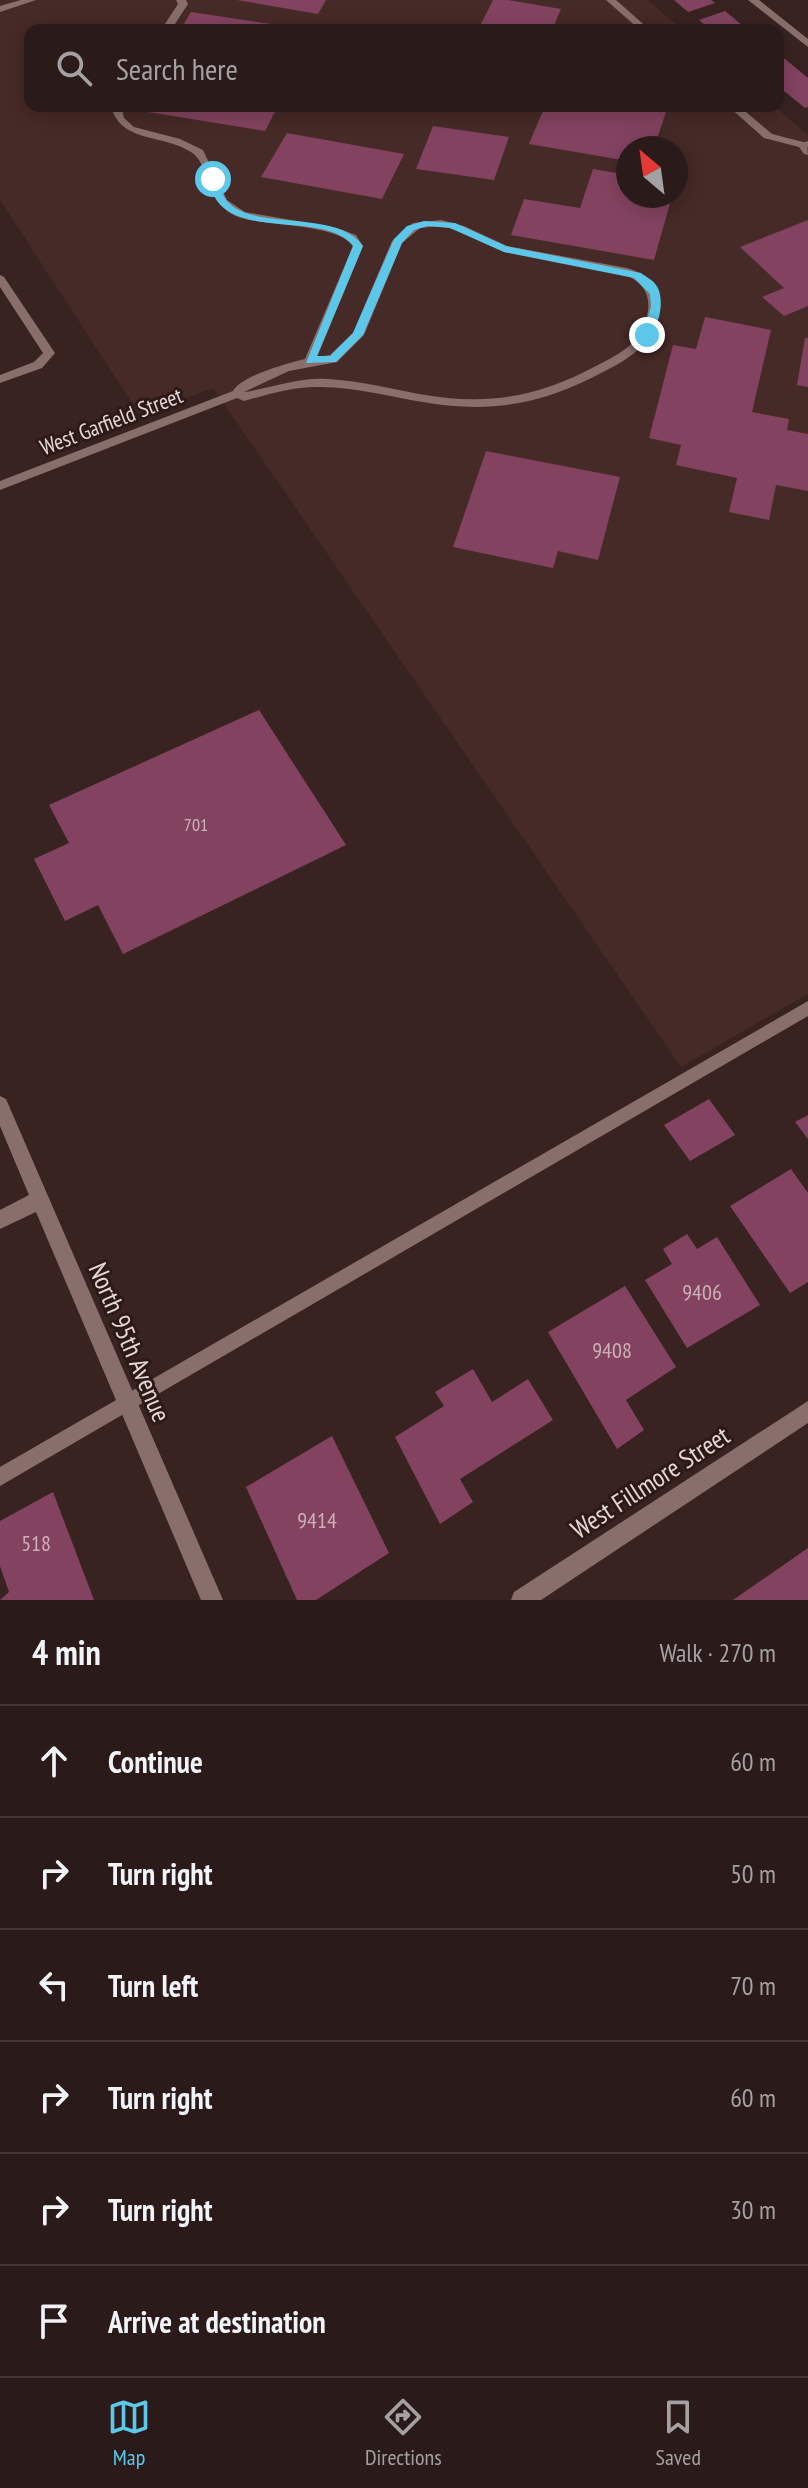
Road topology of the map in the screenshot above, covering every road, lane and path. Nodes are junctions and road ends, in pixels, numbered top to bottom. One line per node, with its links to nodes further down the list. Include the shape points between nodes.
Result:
1 (31, 0): 5 (lane)
2 (181, 0): 6 (lane)
3 (611, 0): 7 (lane)
4 (753, 0): 8 (street)
5 (0, 9)
6 (170, 24)
7 (638, 24)
8 (783, 24)
9 (784, 25): 10 (street)
10 (808, 44)
11 (117, 112): 15 (lane, via 131,129 199,152 223,202 242,215 352,237 358,246)
12 (740, 112): 13 (lane, via 768,136)
13 (806, 147)
14 (0, 279): 16 (lane, via 49,353 38,365)
15 (310, 360): 17 (lane, via 278,370); 17 (lane, via 333,359 358,335 397,241 417,225 441,223 504,249 627,271 646,280 655,294 654,315 638,349 577,382 514,400 458,403 327,383)
16 (0, 379)
17 (237, 394): 18 (lane, West Garfield Street)
18 (0, 486)
19 (808, 1008): 23 (lane)
20 (0, 1105): 21 (street, North 95th Avenue)
21 (41, 1199): 22 (street); 23 (street, North 95th Avenue)
22 (0, 1220)
23 (128, 1404): 25 (lane); 26 (street, North 95th Avenue)
24 (808, 1411): 27 (street, West Fillmore Street)
25 (0, 1477)
26 (212, 1600)
27 (522, 1600)

